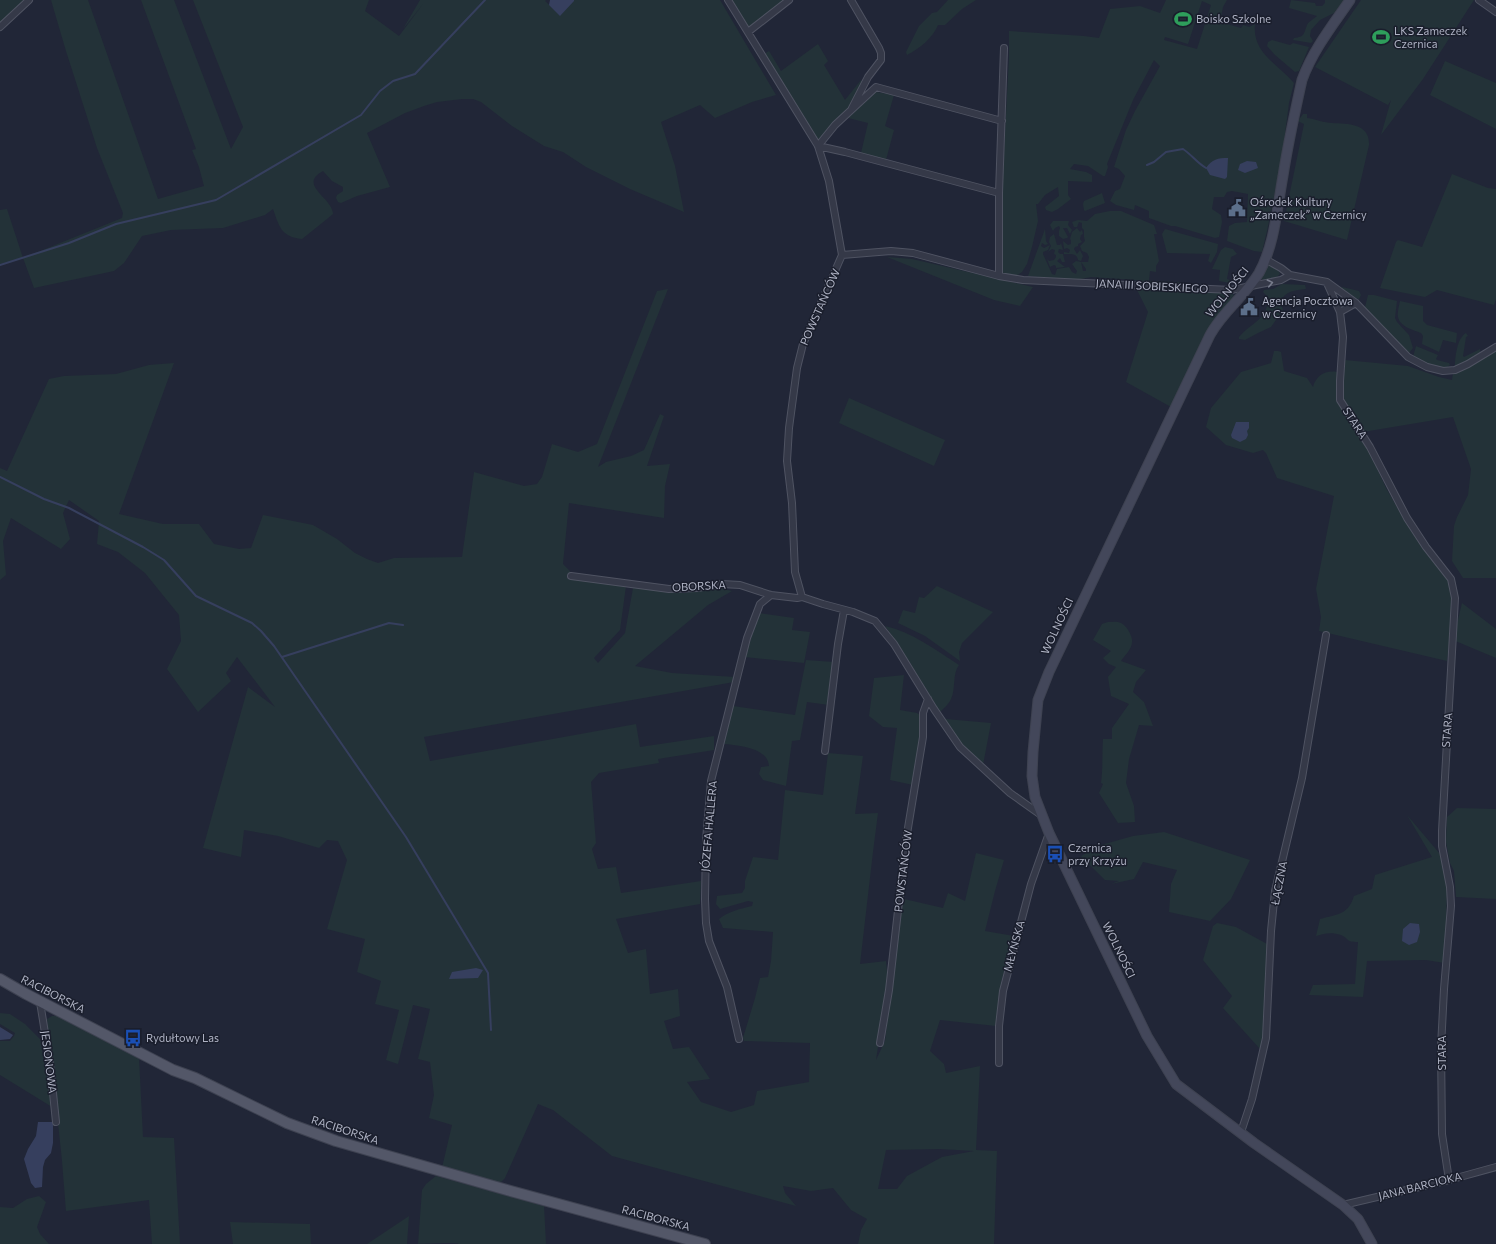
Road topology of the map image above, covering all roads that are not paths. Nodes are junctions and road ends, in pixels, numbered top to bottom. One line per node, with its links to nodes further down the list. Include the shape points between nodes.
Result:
1 (29, 0): 8 (street)
2 (728, 0): 9 (street, POWSTAŃCÓW)
3 (789, 0): 9 (street)
4 (851, 0): 11 (street, via 881,53 880,63)
5 (1350, 0): 18 (street, WOLNOŚCI, via 1307,65 1302,80 1275,223)
6 (1479, 0): 7 (street)
7 (1496, 12)
8 (0, 27)
9 (748, 32): 15 (street, POWSTAŃCÓW)
10 (1004, 48): 14 (street)
11 (868, 77): 12 (street); 13 (street)
12 (876, 87): 13 (street); 14 (street)
13 (849, 112): 15 (street)
14 (1002, 121): 16 (street)
15 (818, 146): 16 (street); 17 (street, POWSTAŃCÓW, via 829,181)
16 (999, 193): 20 (street)
17 (842, 255): 20 (street, JANA III SOBIESKIEGO, via 891,251 914,253); 28 (street, POWSTAŃCÓW, via 803,344 796,368 787,461 792,502 795,572)
18 (1265, 259): 19 (street); 22 (street, WOLNOŚCI)
19 (1290, 274): 21 (street); 22 (street, JANA III SOBIESKIEGO, one-way to 19, via 1281,280)
20 (999, 276): 22 (street, JANA III SOBIESKIEGO, via 1023,280 1168,287 1231,290)
21 (1327, 282): 23 (street); 24 (street, STARA)
22 (1248, 288): 35 (street, WOLNOŚCI, via 1220,318 1210,335 1038,700 1032,776)
23 (1356, 303): 24 (street); 25 (street, via 1408,357 1426,367 1443,371 1455,370)
24 (1340, 312): 45 (street, STARA, via 1343,337 1340,400 1370,447 1407,518 1451,579 1455,601 1442,831 1451,906 1441,1047 1442,1134)
25 (1496, 347)
26 (571, 576): 27 (street, OBORSKA, via 675,589 722,584 740,585)
27 (771, 595): 28 (street, OBORSKA); 39 (street, JÓZEFA HALLERA, via 760,604 747,638 711,781 706,840 706,923 709,941 727,987)
28 (802, 597): 29 (street)
29 (844, 610): 31 (street, via 875,621 894,644); 34 (street)
30 (1326, 635): 43 (street, ŁĄCZNA, via 1302,778 1275,891 1266,1038 1252,1099)
31 (928, 699): 32 (street); 33 (street, POWSTAŃCÓW)
32 (934, 709): 33 (street); 35 (street, via 960,747 974,761 1010,793)
33 (923, 713): 40 (street, POWSTAŃCÓW, via 923,737 906,840 889,990)
34 (825, 751)
35 (1041, 815): 36 (street, WOLNOŚCI)
36 (1049, 833): 41 (street, MŁYŃSKA, via 1031,884 1003,991 999,1026); 43 (street, WOLNOŚCI, via 1147,1036 1176,1084)
37 (0, 979): 38 (main road, RACIBORSKA)
38 (40, 1002): 42 (street, JESIONOWA); 47 (main road, RACIBORSKA, via 173,1070 195,1078 287,1123 336,1141)
39 (739, 1039)
40 (880, 1043)
41 (1000, 1062)
42 (56, 1122)
43 (1241, 1132): 46 (street, WOLNOŚCI)
44 (1496, 1167): 45 (street, JANA BARCIOKA)
45 (1448, 1180): 46 (street, JANA BARCIOKA)
46 (1343, 1205): 48 (street, WOLNOŚCI, via 1358,1219)
47 (705, 1244)
48 (1372, 1244)

